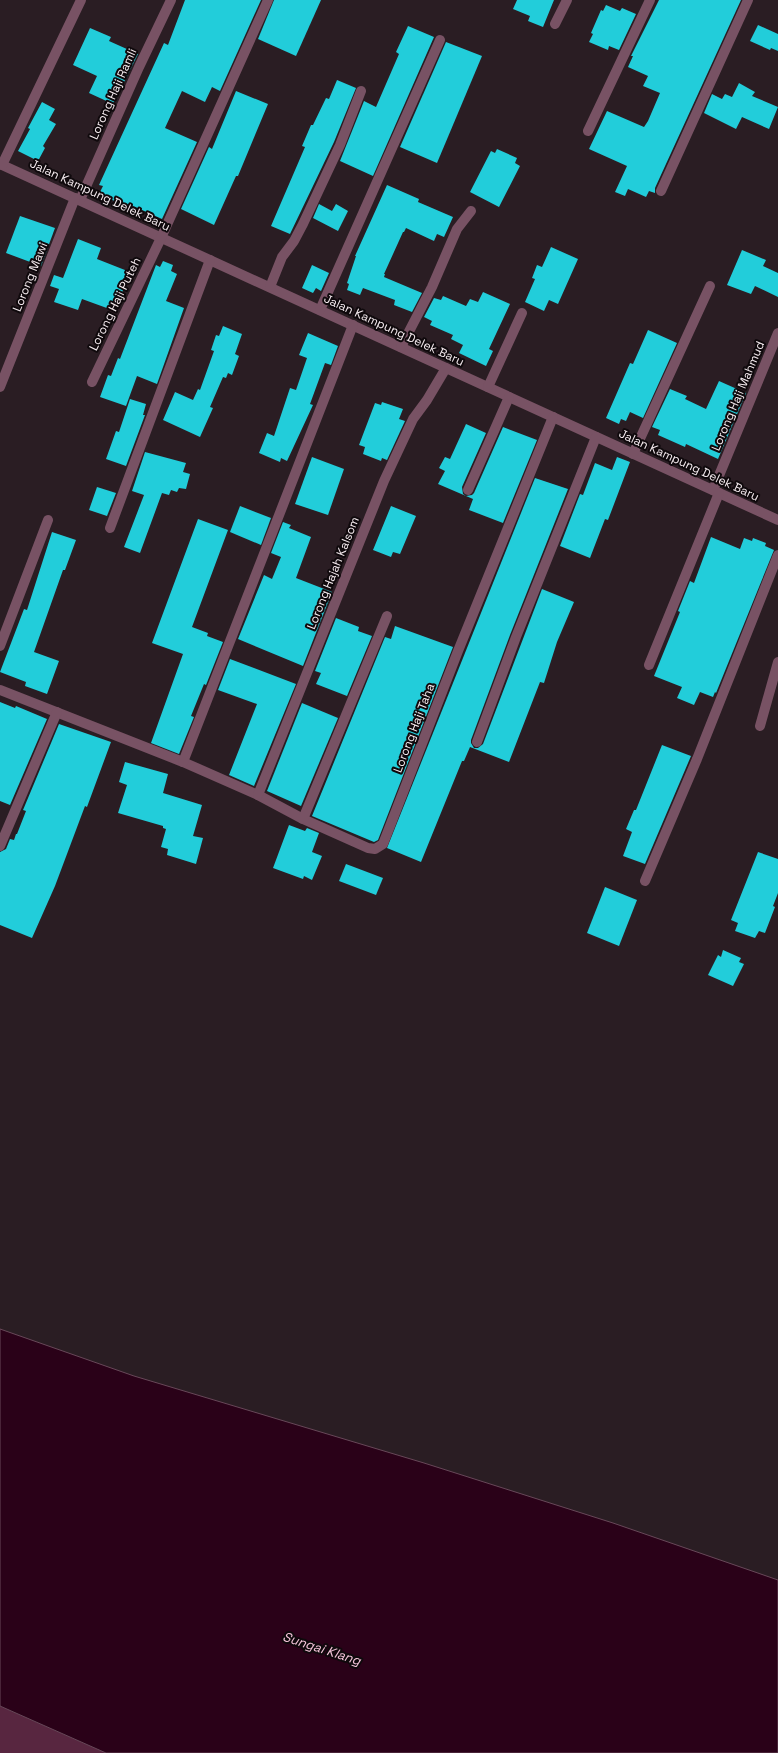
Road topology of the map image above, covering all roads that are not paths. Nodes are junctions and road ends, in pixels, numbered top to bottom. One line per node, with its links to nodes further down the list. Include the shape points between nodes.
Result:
1 (81, 0): 11 (street)
2 (171, 0): 13 (street, Lorong Haji Ramli)
3 (268, 0): 15 (street, Lorong Haji Puteh)
4 (567, 0): 7 (street)
5 (650, 0): 10 (street)
6 (748, 0): 12 (street)
7 (555, 24)
8 (440, 40): 19 (street)
9 (361, 91): 18 (street, via 340,145 303,224 282,257)
10 (588, 131)
11 (1, 164): 13 (street, Jalan Kampung Delek Baru)
12 (661, 191)
13 (78, 199): 15 (street, Jalan Kampung Delek Baru); 26 (street, Lorong Mawi)
14 (471, 211): 23 (street, via 457,229 432,287)
15 (161, 238): 16 (street, Jalan Kampung Delek Baru); 25 (street, Lorong Haji Puteh)
16 (210, 260): 18 (street, Jalan Kampung Delek Baru); 36 (street)
17 (710, 286): 31 (street)
18 (270, 287): 19 (street, Jalan Kampung Delek Baru)
19 (320, 310): 21 (street, Jalan Kampung Delek Baru)
20 (522, 313): 27 (street)
21 (353, 325): 23 (street, Jalan Kampung Delek Baru); 46 (street)
22 (778, 333): 33 (street, Lorong Haji Mahmud)
23 (401, 347): 24 (street, Jalan Kampung Delek Baru)
24 (446, 368): 27 (street, Jalan Kampung Delek Baru); 47 (street, Lorong Hajah Kalsom, via 428,400 413,419 384,481)
25 (92, 382)
26 (0, 387)
27 (488, 387): 28 (street, Jalan Kampung Delek Baru)
28 (509, 397): 29 (street, Jalan Kampung Delek Baru); 32 (street)
29 (553, 417): 30 (street, Jalan Kampung Delek Baru); 48 (street, Lorong Haji Taha, via 383,844 376,849 368,848)
30 (596, 437): 31 (street, Jalan Kampung Delek Baru); 45 (street)
31 (633, 454): 33 (street, Jalan Kampung Delek Baru)
32 (468, 490)
33 (716, 492): 35 (street, Jalan Kampung Delek Baru); 41 (street, Lorong Haji Mahmud)
34 (48, 520): 39 (street)
35 (778, 520)
36 (110, 528)
37 (778, 554): 50 (street, via 697,758)
38 (387, 616): 48 (street)
39 (0, 646)
40 (778, 662): 44 (street)
41 (649, 665)
42 (0, 690): 43 (street, Lorong Haji Taha)
43 (57, 712): 46 (street, Lorong Haji Taha); 49 (street)
44 (760, 726)
45 (477, 742)
46 (183, 762): 47 (street, Lorong Haji Taha)
47 (258, 795): 48 (street, Lorong Haji Taha)
48 (303, 819)
49 (0, 846)
50 (644, 881)

